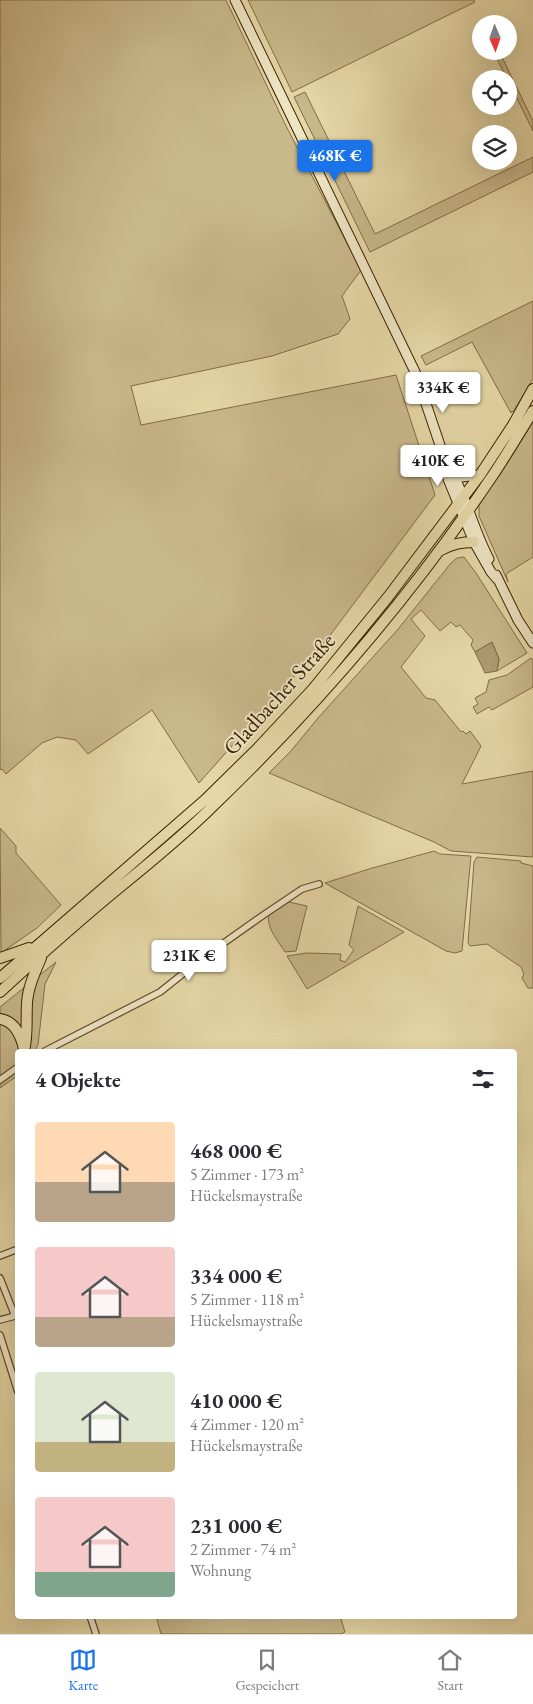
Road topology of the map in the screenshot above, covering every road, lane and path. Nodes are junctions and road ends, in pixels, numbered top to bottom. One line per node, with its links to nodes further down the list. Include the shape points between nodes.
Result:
1 (235, 0): 4 (main road, via 414,369)
2 (533, 389): 5 (main road, Gladbacher Straße)
3 (533, 410): 8 (main road, Gladbacher Straße)
4 (446, 463): 6 (main road); 7 (main road, via 448,479)
5 (480, 475): 6 (main road); 7 (main road, Gladbacher Straße)
6 (455, 476): 7 (main road)
7 (460, 500): 8 (main road); 14 (main road, Gladbacher Straße, via 346,649 258,748)
8 (466, 514): 9 (main road); 10 (main road, Gladbacher Straße); 11 (main road)
9 (474, 542): 10 (main road, via 453,544); 11 (main road)
10 (438, 552): 14 (main road, Gladbacher Straße, via 354,657 265,756 180,836)
11 (497, 579): 12 (main road)
12 (533, 642)
13 (319, 884): 21 (street, via 302,889 160,992)
14 (40, 949): 15 (main road); 16 (main road, Gladbacher Straße); 17 (main road, Gladbacher Straße); 20 (main road, via 29,989)
15 (0, 958)
16 (0, 978)
17 (0, 992)
18 (0, 1019): 19 (main road, via 13,1026 21,1037)
19 (24, 1049)
20 (25, 1049)
21 (49, 1049)
22 (15, 1069): 23 (street)
23 (0, 1080)
24 (15, 1250): 25 (street)
25 (0, 1256)
26 (0, 1278): 27 (street)
27 (15, 1314)
28 (15, 1316): 29 (street)
29 (0, 1320)
30 (0, 1335): 31 (street)
31 (15, 1382)
32 (91, 1619): 33 (street)
33 (96, 1634)

